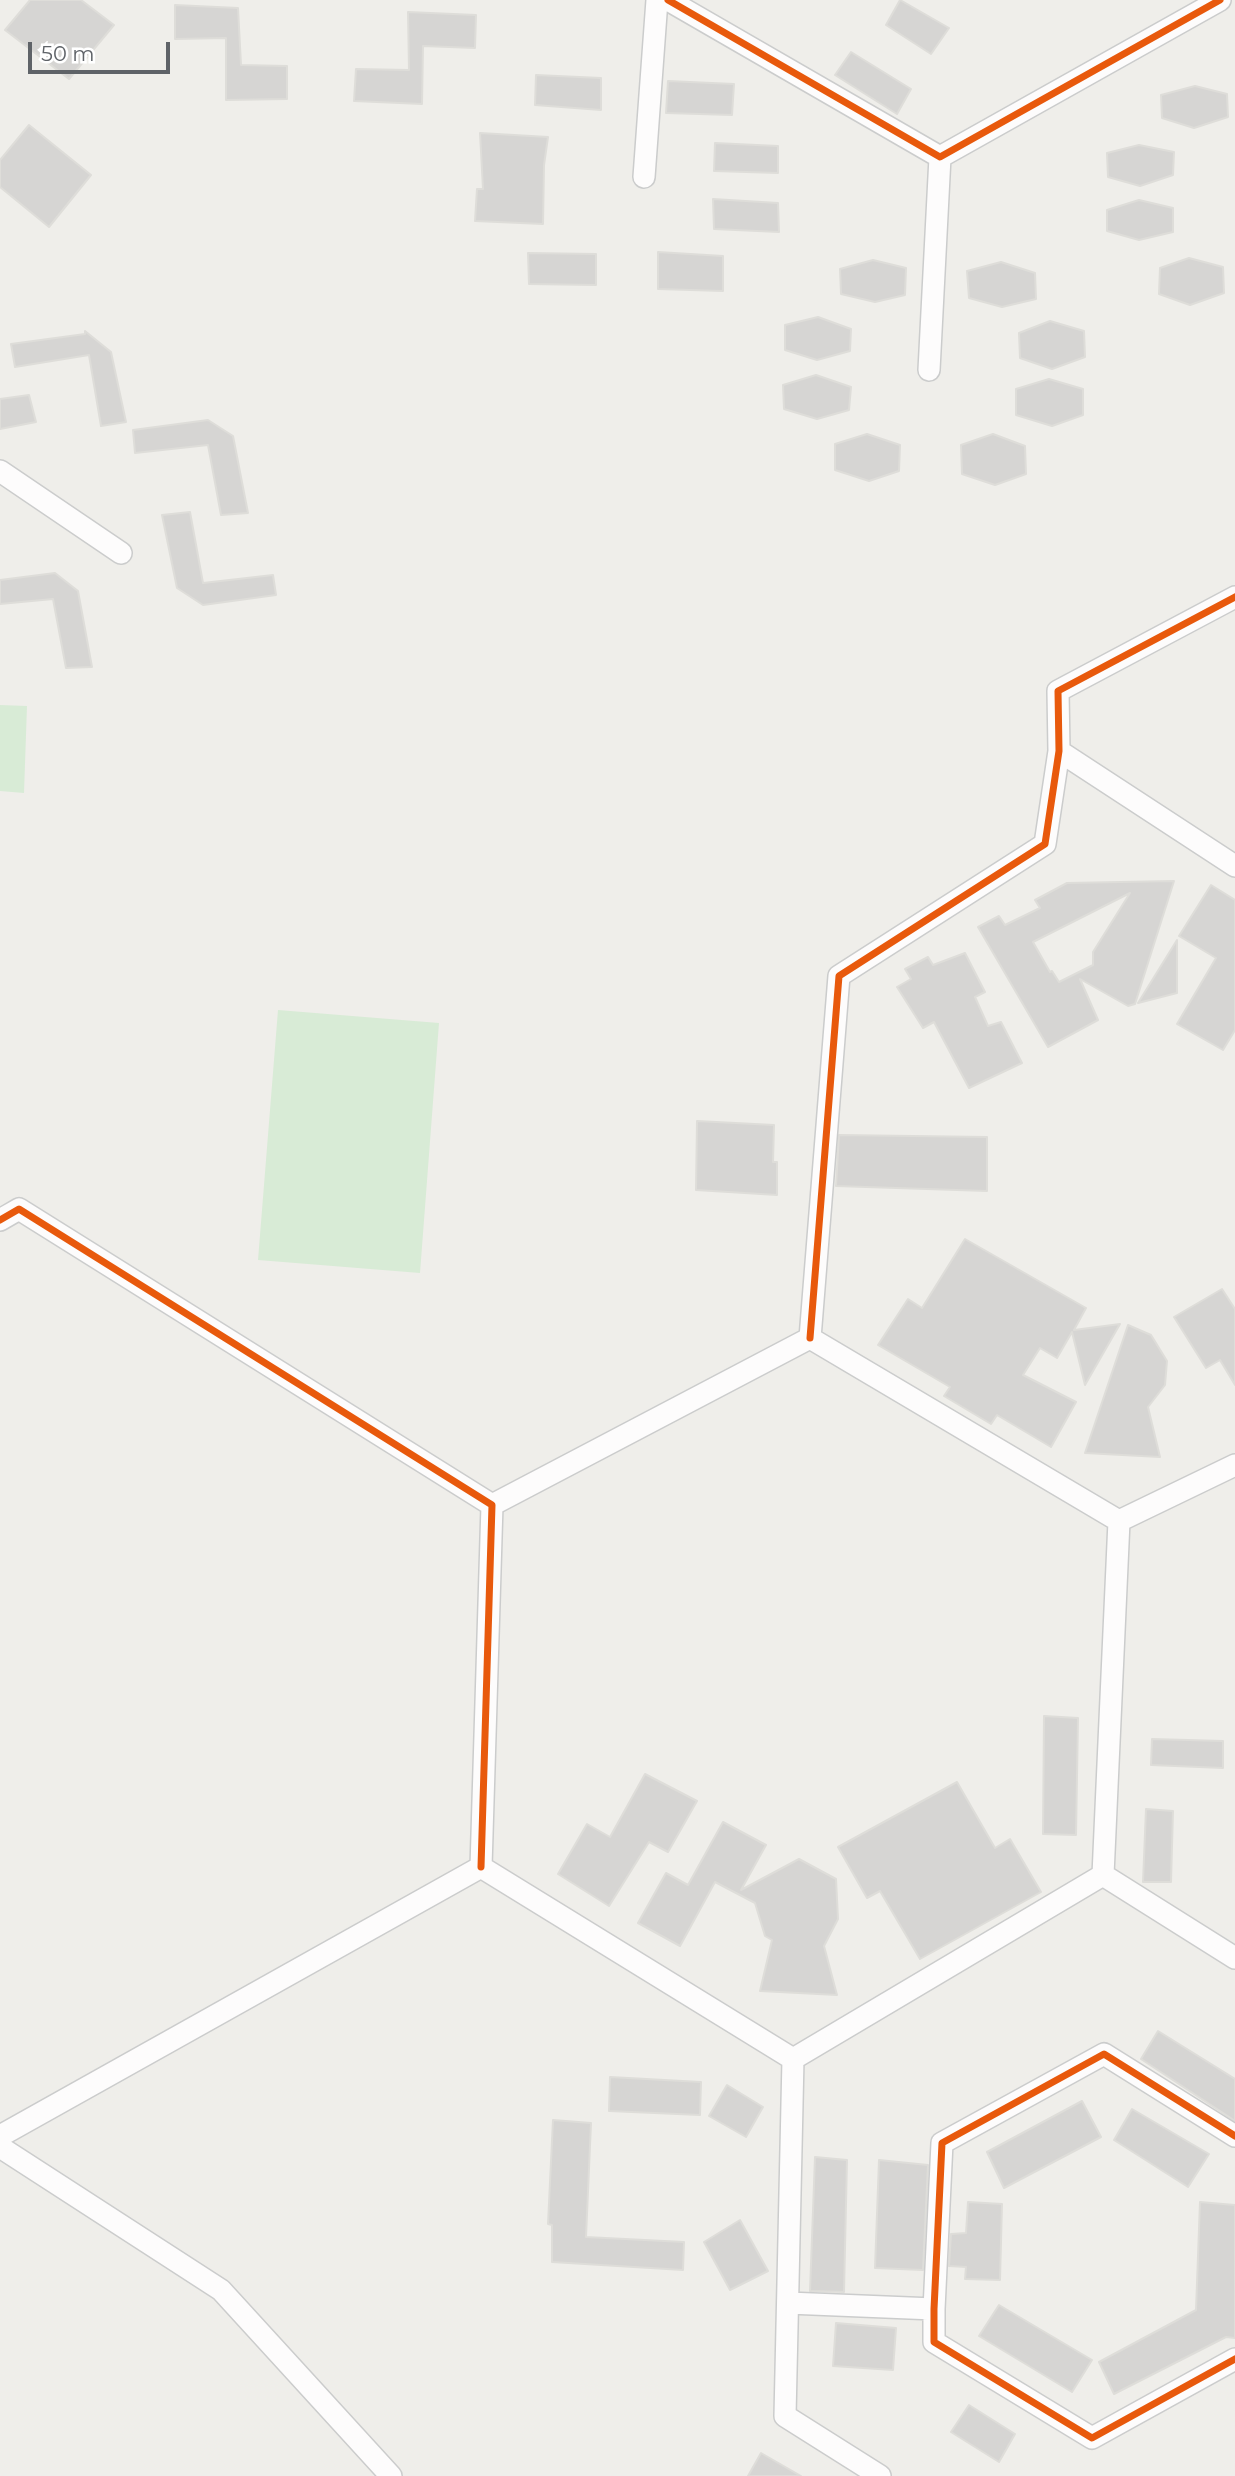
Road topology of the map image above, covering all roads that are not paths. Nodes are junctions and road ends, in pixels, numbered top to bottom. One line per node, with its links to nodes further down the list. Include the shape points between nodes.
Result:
1 (657, 0): 5 (street)
2 (668, 0): 4 (street)
3 (1220, 0): 4 (street)
4 (940, 157): 6 (street)
5 (644, 177)
6 (929, 370)
7 (0, 471): 8 (street)
8 (121, 553)
9 (1235, 597): 10 (street, via 1058,691)
10 (1059, 751): 11 (street); 13 (street, via 1045,844 839,976)
11 (1235, 866)
12 (0, 1220): 15 (street, via 19,1209)
13 (810, 1338): 15 (street); 16 (street)
14 (1235, 1465): 16 (street)
15 (492, 1505): 17 (street)
16 (1119, 1521): 18 (street)
17 (481, 1867): 20 (street); 21 (street)
18 (1103, 1875): 19 (street); 20 (street)
19 (1235, 1958)
20 (793, 2059): 24 (street)
21 (0, 2136)
22 (1235, 2136): 25 (street, via 1104,2054 942,2143)
23 (0, 2147): 27 (street, via 221,2290)
24 (788, 2303): 25 (street); 28 (street, via 785,2416)
25 (934, 2309): 26 (street, via 934,2342 1092,2438)
26 (1235, 2359)
27 (391, 2476)
28 (880, 2476)

